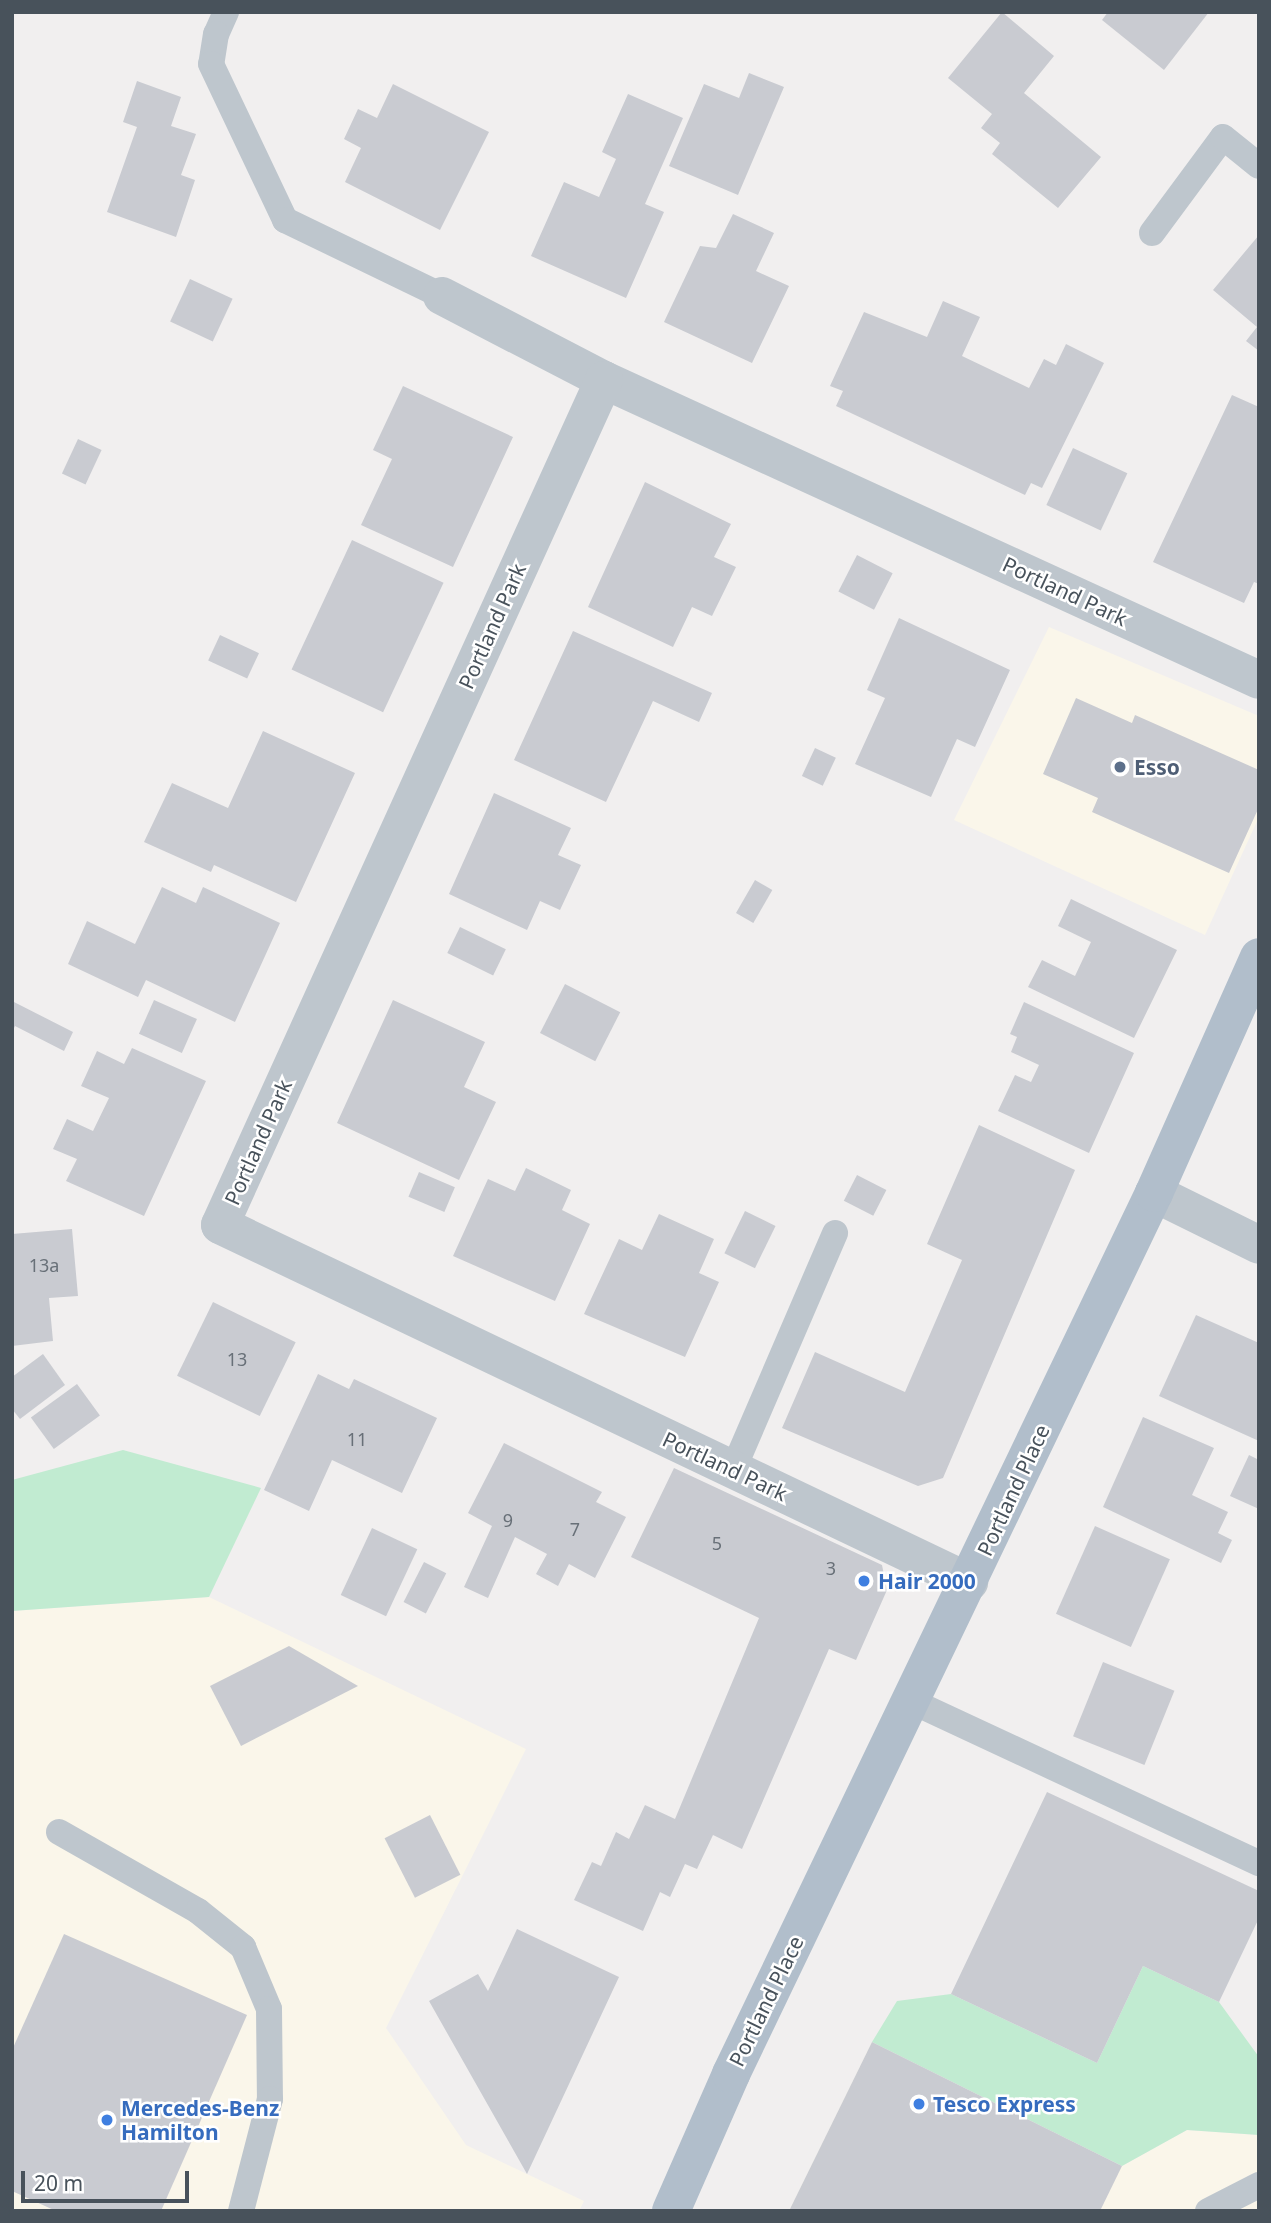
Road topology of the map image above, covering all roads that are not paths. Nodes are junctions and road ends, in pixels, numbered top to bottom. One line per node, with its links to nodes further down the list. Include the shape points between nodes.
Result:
1 (226, 12): 4 (lane, via 216,34 211,64 285,220)
2 (1259, 166): 3 (lane, via 1223,137)
3 (1152, 233)
4 (442, 296): 5 (street, Portland Park)
5 (604, 380): 6 (street, Portland Park); 11 (street, Portland Park, via 220,1225)
6 (1259, 680)
7 (1259, 957): 8 (main road, Portland Place)
8 (1154, 1192): 10 (street); 12 (main road, Portland Place)
9 (835, 1233): 11 (lane)
10 (1259, 1245)
11 (733, 1470): 12 (street, Portland Park)
12 (970, 1582): 13 (main road, Portland Place)
13 (911, 1701): 15 (lane); 18 (main road, Portland Place, via 731,2074)
14 (59, 1832): 17 (lane, via 198,1911 243,1947 269,2009 270,2099)
15 (1259, 1863)
16 (1259, 2185): 19 (lane)
17 (241, 2211)
18 (671, 2211)
19 (1209, 2211)

